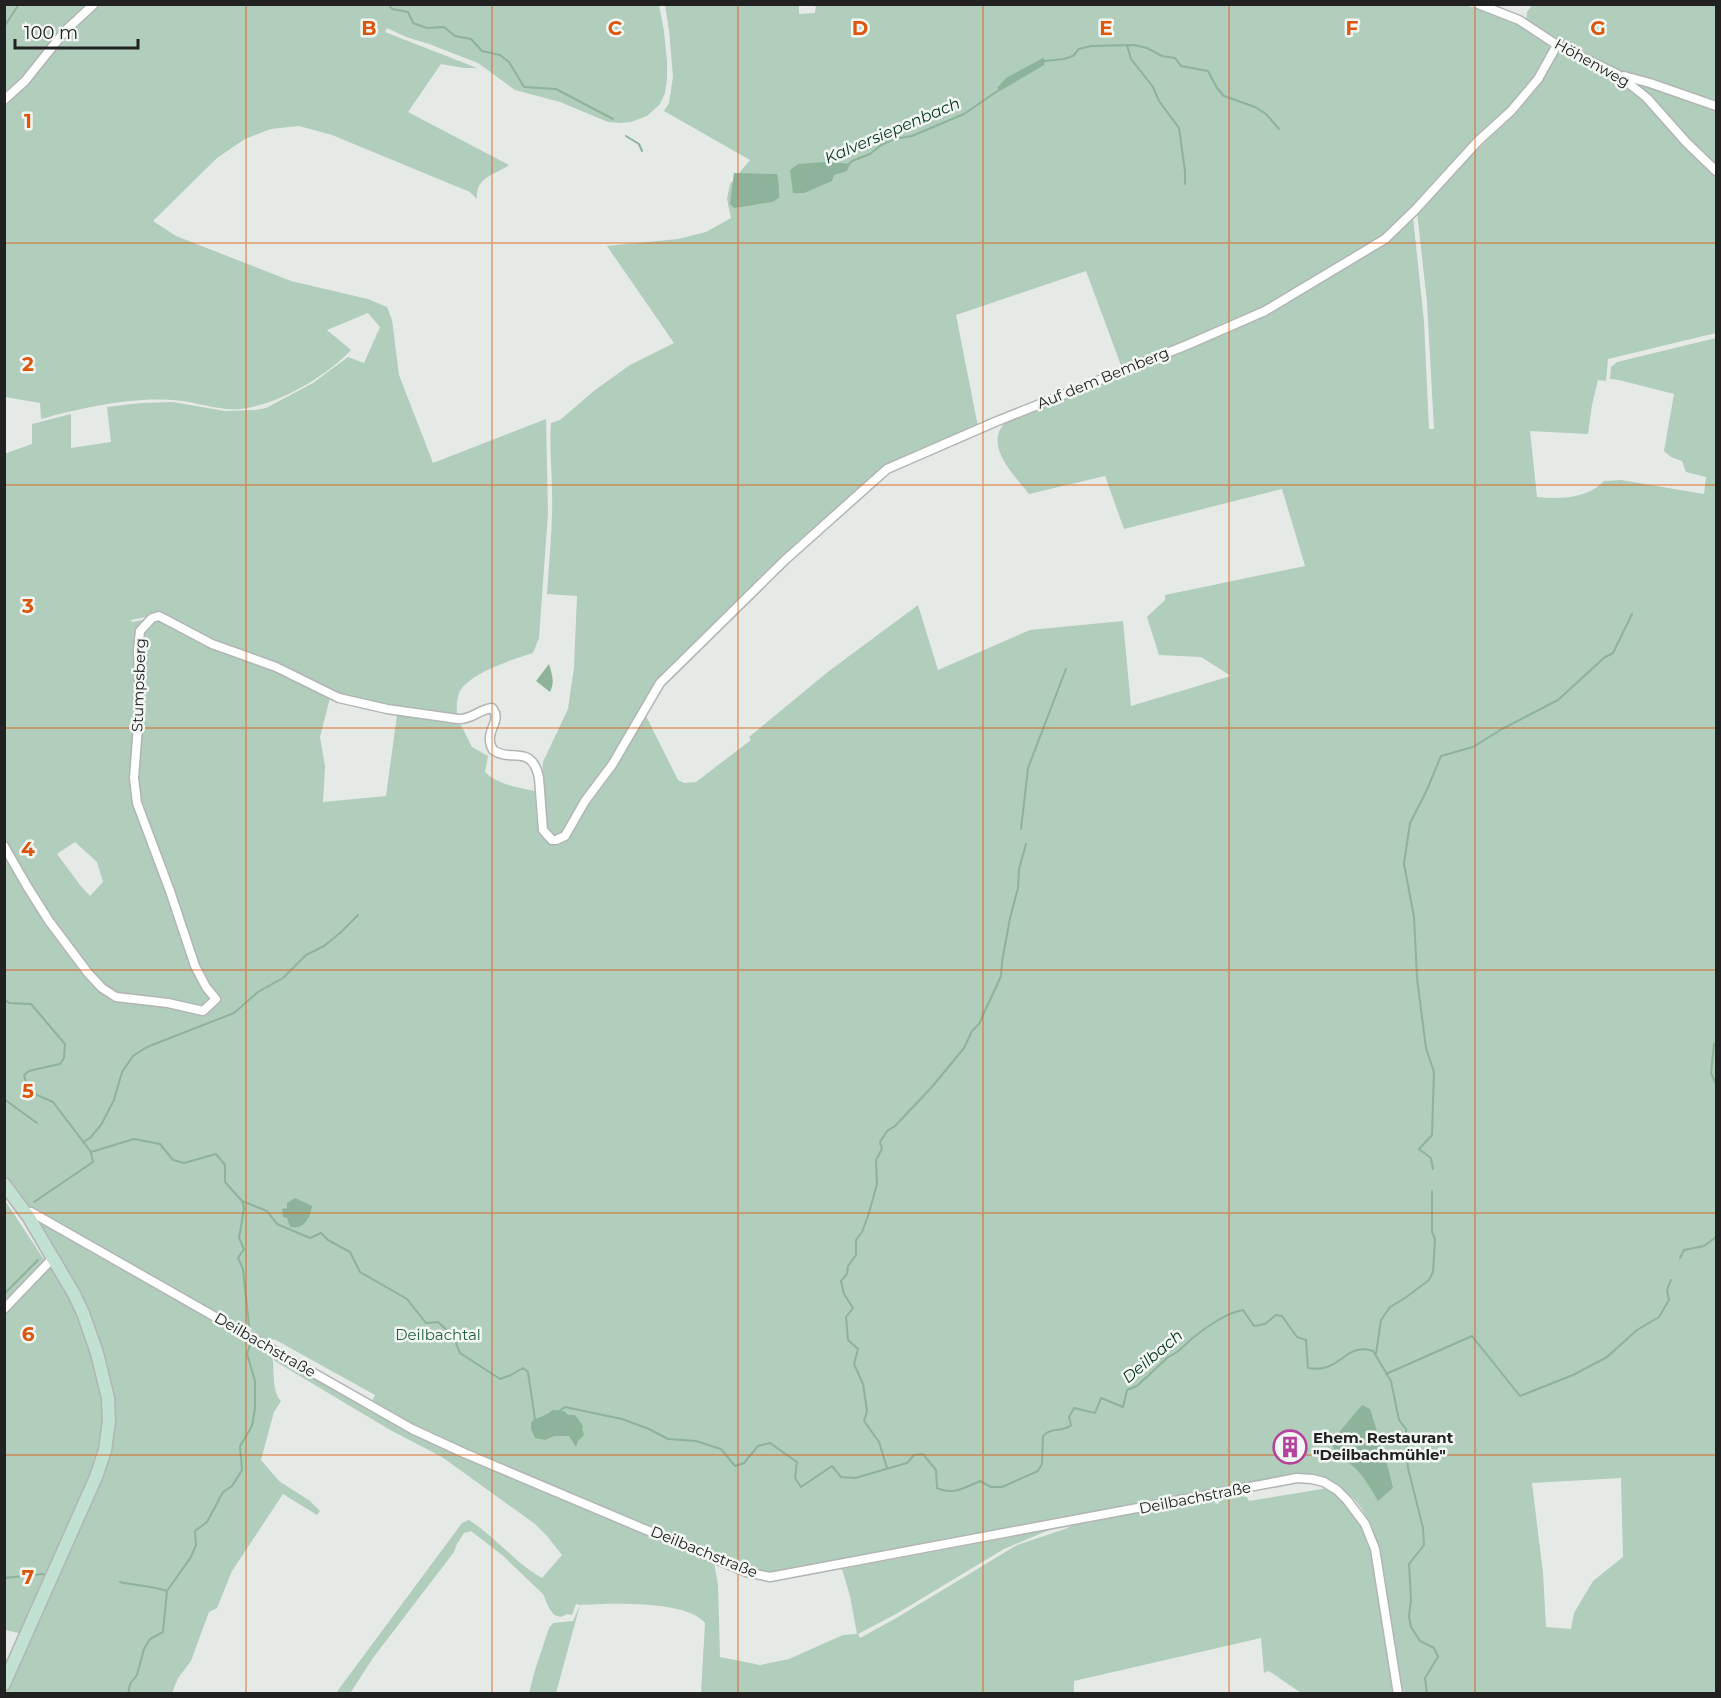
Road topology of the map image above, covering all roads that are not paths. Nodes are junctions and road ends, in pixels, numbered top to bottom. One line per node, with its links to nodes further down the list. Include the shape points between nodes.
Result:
1 (94, 4): 5 (street)
2 (1478, 4): 3 (street, Höhenweg, via 1519,20)
3 (1557, 45): 4 (street, Höhenweg); 8 (street, Auf dem Bemberg, via 1538,79 1511,111 1385,239 1265,311 887,469 692,650 660,683)
4 (1617, 74): 6 (street); 7 (street, Höhenweg, via 1647,98)
5 (4, 100)
6 (1716, 106)
7 (1716, 171)
8 (644, 708): 9 (street, Stumpsberg, via 565,836 552,840 543,830 535,767 526,757 493,750 489,740 496,717 492,708 458,719 339,698 276,667 212,644 159,616 152,618 140,632 138,650 140,700 134,778 137,802 195,966 216,999 203,1011 168,1002 116,997 102,988 49,921)
9 (4, 846)
10 (4, 1184): 11 (main road)
11 (28, 1216): 12 (main road); 15 (street, Deilbachstraße, via 32,1212 412,1429 746,1572 770,1577 1297,1478 1324,1482 1347,1500 1365,1524 1374,1549)
12 (52, 1259): 13 (street); 14 (main road, via 74,1294 97,1353 108,1398 108,1436 96,1477)
13 (4, 1309)
14 (4, 1684)
15 (1398, 1694)

